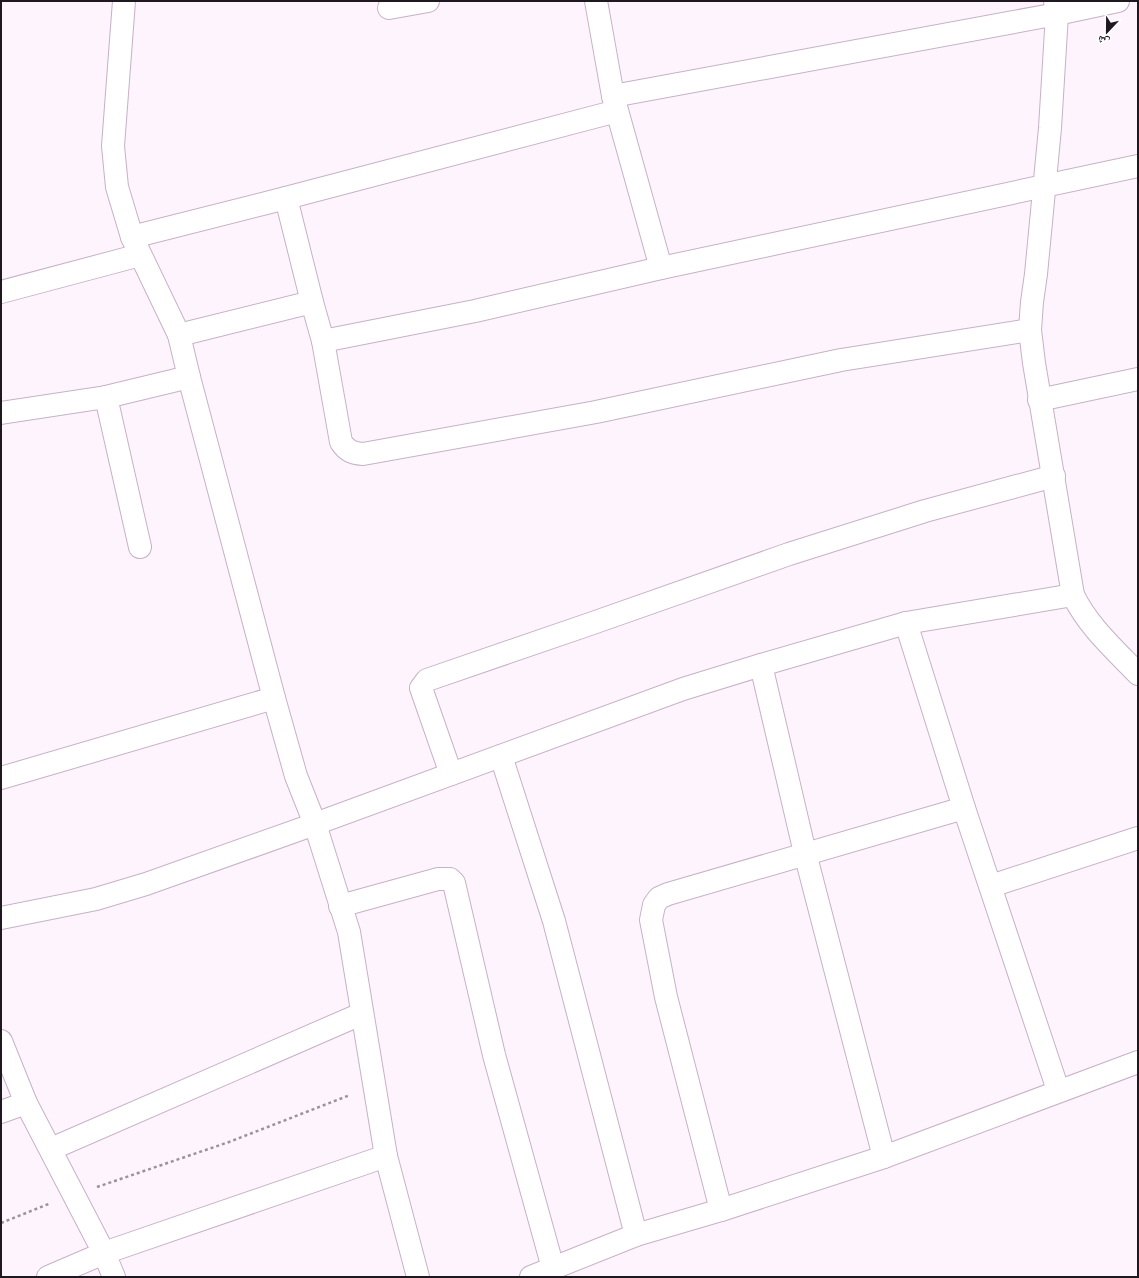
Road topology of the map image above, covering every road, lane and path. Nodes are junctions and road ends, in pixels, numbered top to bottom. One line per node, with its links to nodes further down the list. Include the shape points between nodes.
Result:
1 (124, 1): 11 (street, via 113,146 117,187)
2 (428, 1): 5 (street)
3 (596, 1): 7 (street)
4 (1118, 1): 6 (street)
5 (389, 8)
6 (1056, 8): 7 (street); 9 (street)
7 (615, 103): 10 (street); 12 (street)
8 (1138, 166): 9 (street)
9 (1045, 184): 12 (street); 15 (street)
10 (286, 198): 11 (street); 14 (street)
11 (136, 246): 13 (street); 16 (street)
12 (662, 268): 17 (street, via 475,311)
13 (1, 292)
14 (312, 302): 16 (street); 17 (street)
15 (1030, 330): 17 (street, via 842,360 596,412 363,454 351,452 341,442); 21 (street)
16 (180, 335): 18 (street)
17 (323, 341)
18 (189, 377): 20 (street); 29 (street)
19 (1138, 379): 21 (street)
20 (106, 397): 22 (street); 24 (street)
21 (1039, 400): 23 (street)
22 (1, 413)
23 (1054, 476): 25 (street); 31 (street, via 925,511 789,554 427,680 421,688)
24 (140, 547)
25 (1073, 595): 26 (street); 28 (street, via 1092,626)
26 (906, 623): 27 (street); 33 (street)
27 (761, 665): 30 (street, via 683,689); 36 (street)
28 (1138, 674)
29 (274, 698): 32 (street); 34 (street, via 296,776)
30 (501, 756): 31 (street); 53 (street, via 554,921)
31 (451, 774): 34 (street)
32 (1, 778)
33 (964, 808): 36 (street); 37 (street)
34 (315, 824): 38 (street); 39 (street, via 103,897)
35 (1138, 838): 37 (street)
36 (805, 853): 49 (street); 51 (street, via 668,894 659,898 651,912 666,997)
37 (991, 886): 44 (street)
38 (340, 906): 40 (street, via 349,932); 55 (street, via 438,879 450,879 454,883 494,1055)
39 (1, 918)
40 (361, 1014): 43 (street); 47 (street)
41 (1, 1041): 45 (street)
42 (1138, 1062): 44 (street)
43 (375, 1086): 48 (street); 50 (path, via 229,1142)
44 (1058, 1090): 49 (street)
45 (26, 1103): 46 (street); 47 (street)
46 (1, 1112)
47 (51, 1148): 50 (street)
48 (386, 1156): 54 (street); 58 (street)
49 (884, 1157): 51 (street)
50 (74, 1195): 52 (path); 54 (street)
51 (721, 1210): 53 (street)
52 (1, 1223)
53 (636, 1235): 55 (street)
54 (104, 1253): 56 (street); 57 (street)
55 (553, 1268): 59 (street)
56 (48, 1277)
57 (114, 1277)
58 (418, 1277)
59 (531, 1277)

